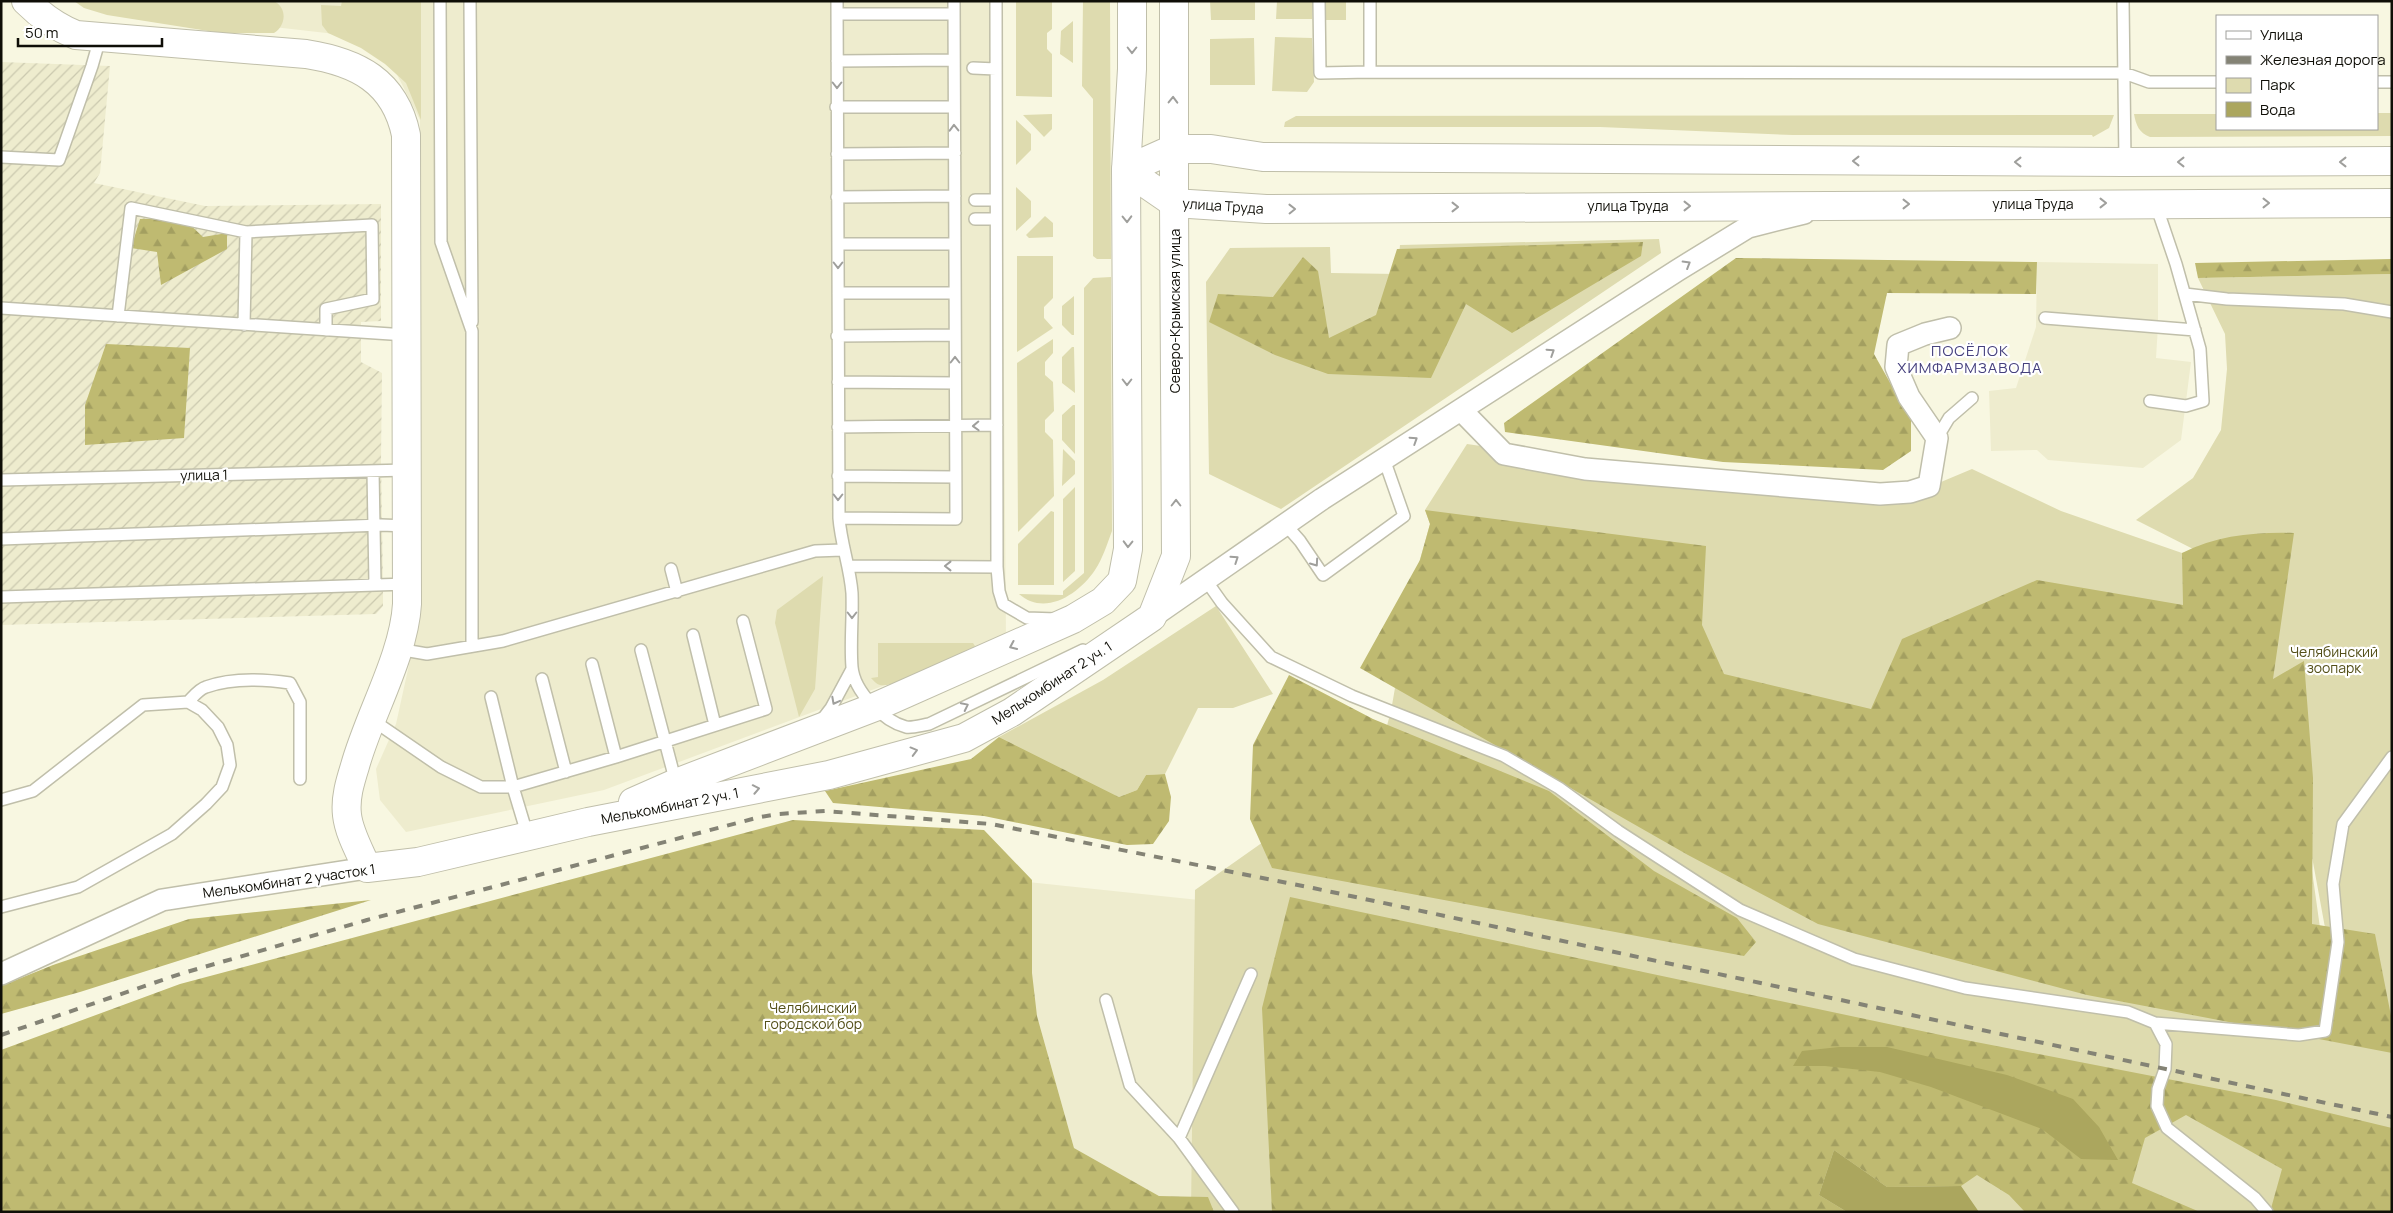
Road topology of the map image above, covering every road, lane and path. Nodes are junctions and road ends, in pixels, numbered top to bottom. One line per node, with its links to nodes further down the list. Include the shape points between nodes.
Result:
1 (26, 1): 14 (street, via 59,28 76,35)
2 (440, 1): 57 (lane, via 441,242)
3 (470, 1): 57 (lane)
4 (837, 1): 12 (lane)
5 (954, 1): 13 (lane)
6 (996, 1): 18 (lane)
7 (1132, 1): 32 (street, one-way to 32)
8 (1174, 1): 26 (street, Северо-Крымская улица, one-way to 8)
9 (1319, 1): 19 (lane, via 1320,73)
10 (1370, 1): 19 (lane)
11 (2124, 1): 20 (lane)
12 (837, 14): 13 (lane); 16 (lane)
13 (954, 14): 15 (lane)
14 (100, 38): 29 (lane, via 59,160); 58 (street, via 306,54 352,65 373,78 402,115 406,135)
15 (953, 60): 16 (lane); 24 (lane)
16 (837, 61): 25 (lane, one-way to 25)
17 (974, 68): 18 (lane)
18 (996, 69): 36 (lane)
19 (1370, 72): 20 (lane)
20 (2124, 73): 21 (lane, via 2149,82); 30 (lane)
21 (2216, 82)
22 (2378, 82): 23 (lane)
23 (2392, 82)
24 (954, 106): 25 (lane); 27 (lane, one-way to 24)
25 (836, 108): 28 (lane)
26 (1173, 149): 30 (street, one-way to 26, via 1263,157 1212,149); 32 (street); 37 (street, Северо-Крымская улица)
27 (955, 152): 28 (lane); 33 (lane)
28 (837, 154): 34 (lane)
29 (1, 157)
30 (2125, 162): 31 (street, one-way to 30)
31 (2392, 162)
32 (1126, 170): 37 (street, улица Труда); 91 (street, Мелькомбинат 2 уч. 1, one-way to 91, via 1128,550 1122,581 1103,601)
33 (955, 196): 34 (lane); 45 (lane)
34 (837, 197): 44 (lane)
35 (975, 200): 36 (lane)
36 (996, 200): 42 (lane)
37 (1174, 203): 40 (street, улица Труда, one-way to 40, via 1266,209); 90 (street, Северо-Крымская улица, one-way to 37, via 1176,556)
38 (2156, 203): 39 (street, улица Труда, one-way to 39); 40 (street, улица Труда, one-way to 38); 48 (lane)
39 (2392, 203)
40 (1840, 204): 65 (street, one-way to 40, via 1748,227)
41 (975, 219): 42 (lane)
42 (996, 219): 66 (lane)
43 (246, 232): 51 (lane, via 131,208); 53 (lane); 55 (lane, via 372,226 373,299 326,309)
44 (838, 244): 45 (lane); 46 (lane, one-way to 46)
45 (955, 244): 47 (lane)
46 (838, 293): 47 (lane); 59 (lane)
47 (955, 293): 60 (lane)
48 (2185, 294): 50 (lane, via 2344,304); 56 (lane)
49 (1, 308): 51 (lane)
50 (2392, 312)
51 (118, 316): 53 (lane)
52 (2045, 318): 56 (lane)
53 (244, 325): 55 (lane)
54 (1950, 328): 69 (street, via 1898,345 1896,367 1909,397)
55 (326, 330): 58 (lane)
56 (2195, 330): 64 (lane, via 2200,349 2202,401 2186,406)
57 (472, 331): 94 (lane)
58 (407, 336): 71 (street)
59 (837, 336): 60 (lane); 61 (lane)
60 (955, 336): 62 (lane, one-way to 60)
61 (838, 382): 62 (lane); 68 (lane)
62 (955, 383): 67 (lane)
63 (1972, 398): 69 (lane, via 1949,418)
64 (2150, 401)
65 (1461, 410): 69 (street, via 1504,454 1585,469 1880,494 1910,492 1929,486); 70 (street, one-way to 65)
66 (997, 425): 67 (lane, one-way to 67); 83 (lane)
67 (955, 426): 68 (lane); 74 (lane)
68 (838, 427): 73 (lane)
69 (1937, 438)
70 (1384, 459): 77 (street); 77 (lane, one-way to 70, via 1323,575 1404,516)
71 (407, 470): 72 (lane, улица 1); 79 (street)
72 (373, 471): 75 (lane, улица 1); 78 (lane)
73 (838, 476): 74 (lane); 76 (lane, one-way to 76)
74 (955, 476): 76 (lane, via 956,519)
75 (1, 480)
76 (839, 518): 81 (lane)
77 (1285, 524): 85 (street, one-way to 77)
78 (374, 525): 79 (lane); 80 (lane); 86 (lane)
79 (407, 526): 87 (street)
80 (1, 539)
81 (842, 550): 82 (lane); 88 (lane, via 815,551)
82 (849, 566): 83 (lane, one-way to 82); 98 (lane, one-way to 98)
83 (997, 567): 91 (lane, via 1003,604 1028,618)
84 (671, 569): 88 (lane)
85 (1205, 579): 90 (street); 121 (lane, via 1222,603 1271,657 1352,696 1504,756 1559,788 1740,910 1854,959 1965,988 2128,1012)
86 (375, 584): 87 (lane); 89 (lane)
87 (407, 584): 95 (street, via 407,617)
88 (677, 592): 94 (lane, via 503,641)
89 (1, 597)
90 (1152, 617): 102 (lane, one-way to 90, via 892,722 908,728 929,724); 114 (street, Мелькомбинат 2 уч. 1, one-way to 90, via 828,775 964,738 1012,712)
91 (1072, 620): 102 (street, Мелькомбинат 2 уч. 1, one-way to 102)
92 (743, 621): 104 (lane, via 766,709)
93 (693, 636): 104 (lane)
94 (472, 646): 95 (lane, via 427,654)
95 (398, 649): 103 (street)
96 (641, 650): 106 (lane)
97 (592, 664): 107 (lane)
98 (852, 669): 102 (lane, via 860,690); 105 (lane, one-way to 105, via 831,708)
99 (542, 679): 109 (lane)
100 (491, 696): 112 (lane)
101 (188, 702): 110 (lane, via 204,687 234,680 264,679 290,683 300,702); 113 (lane, via 143,705 33,791); 117 (lane, via 202,710 218,727 227,745 230,765 222,787 172,834 78,888)
102 (875, 707): 105 (street, Мелькомбинат 2 уч. 1)
103 (371, 719): 112 (lane, via 441,767 481,787); 116 (street, via 347,794 347,816)
104 (715, 725): 106 (lane)
105 (813, 731): 111 (street, Мелькомбинат 2 уч. 1)
106 (664, 742): 107 (lane); 111 (lane)
107 (616, 757): 109 (lane)
108 (2392, 757): 121 (lane, via 2343,824 2334,884 2338,942 2325,1031 2299,1035)
109 (566, 772): 112 (lane)
110 (300, 779)
111 (676, 783): 114 (street, Мелькомбинат 2 уч. 1)
112 (513, 787): 115 (lane)
113 (1, 800)
114 (588, 822): 115 (street, Мелькомбинат 2 участок 1)
115 (528, 837): 116 (street, Мелькомбинат 2 участок 1, via 418,862)
116 (367, 868): 118 (street, Мелькомбинат 2 участок 1, via 162,900)
117 (1, 907)
118 (1, 974)
119 (1251, 974): 122 (lane)
120 (1106, 1000): 122 (lane, via 1130,1085)
121 (2155, 1023): 124 (lane, via 2166,1044 2165,1069 2158,1089 2157,1106 2167,1128 2256,1198)
122 (1179, 1138): 123 (lane)
123 (1233, 1212)
124 (2267, 1212)

